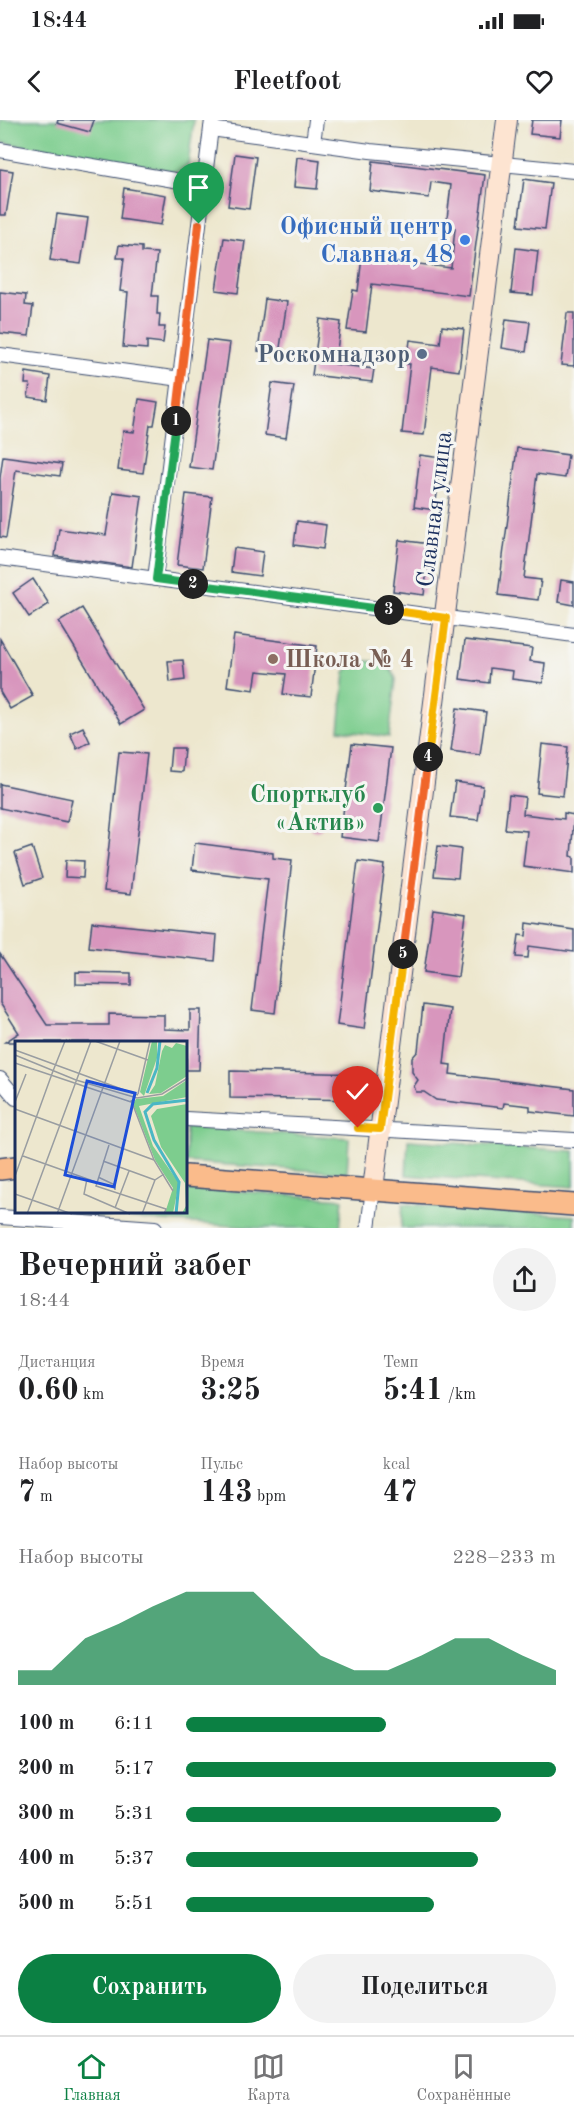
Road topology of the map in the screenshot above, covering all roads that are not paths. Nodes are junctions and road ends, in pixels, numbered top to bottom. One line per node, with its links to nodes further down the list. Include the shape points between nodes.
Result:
1 (316, 120): 4 (street)
2 (507, 120): 6 (street, Славная улица)
3 (211, 125): 4 (street); 8 (street)
4 (313, 143): 6 (street)
5 (0, 150): 8 (street)
6 (502, 162): 7 (street); 13 (street, Славная улица)
7 (574, 171)
8 (203, 185): 10 (street)
9 (0, 355): 10 (street)
10 (181, 379): 12 (street)
11 (0, 558): 12 (street)
12 (156, 579): 13 (street)
13 (446, 618): 14 (street); 18 (street, Славная улица)
14 (574, 635)
15 (0, 1078): 16 (street)
16 (15, 1097)
17 (188, 1119): 18 (street)
18 (380, 1129): 19 (street); 23 (street, Славная улица)
19 (574, 1140)
20 (15, 1167): 21 (main road)
21 (0, 1169)
22 (188, 1176): 23 (main road)
23 (373, 1190): 24 (main road); 27 (street)
24 (574, 1205)
25 (0, 1216): 26 (street)
26 (155, 1228)
27 (368, 1228)

